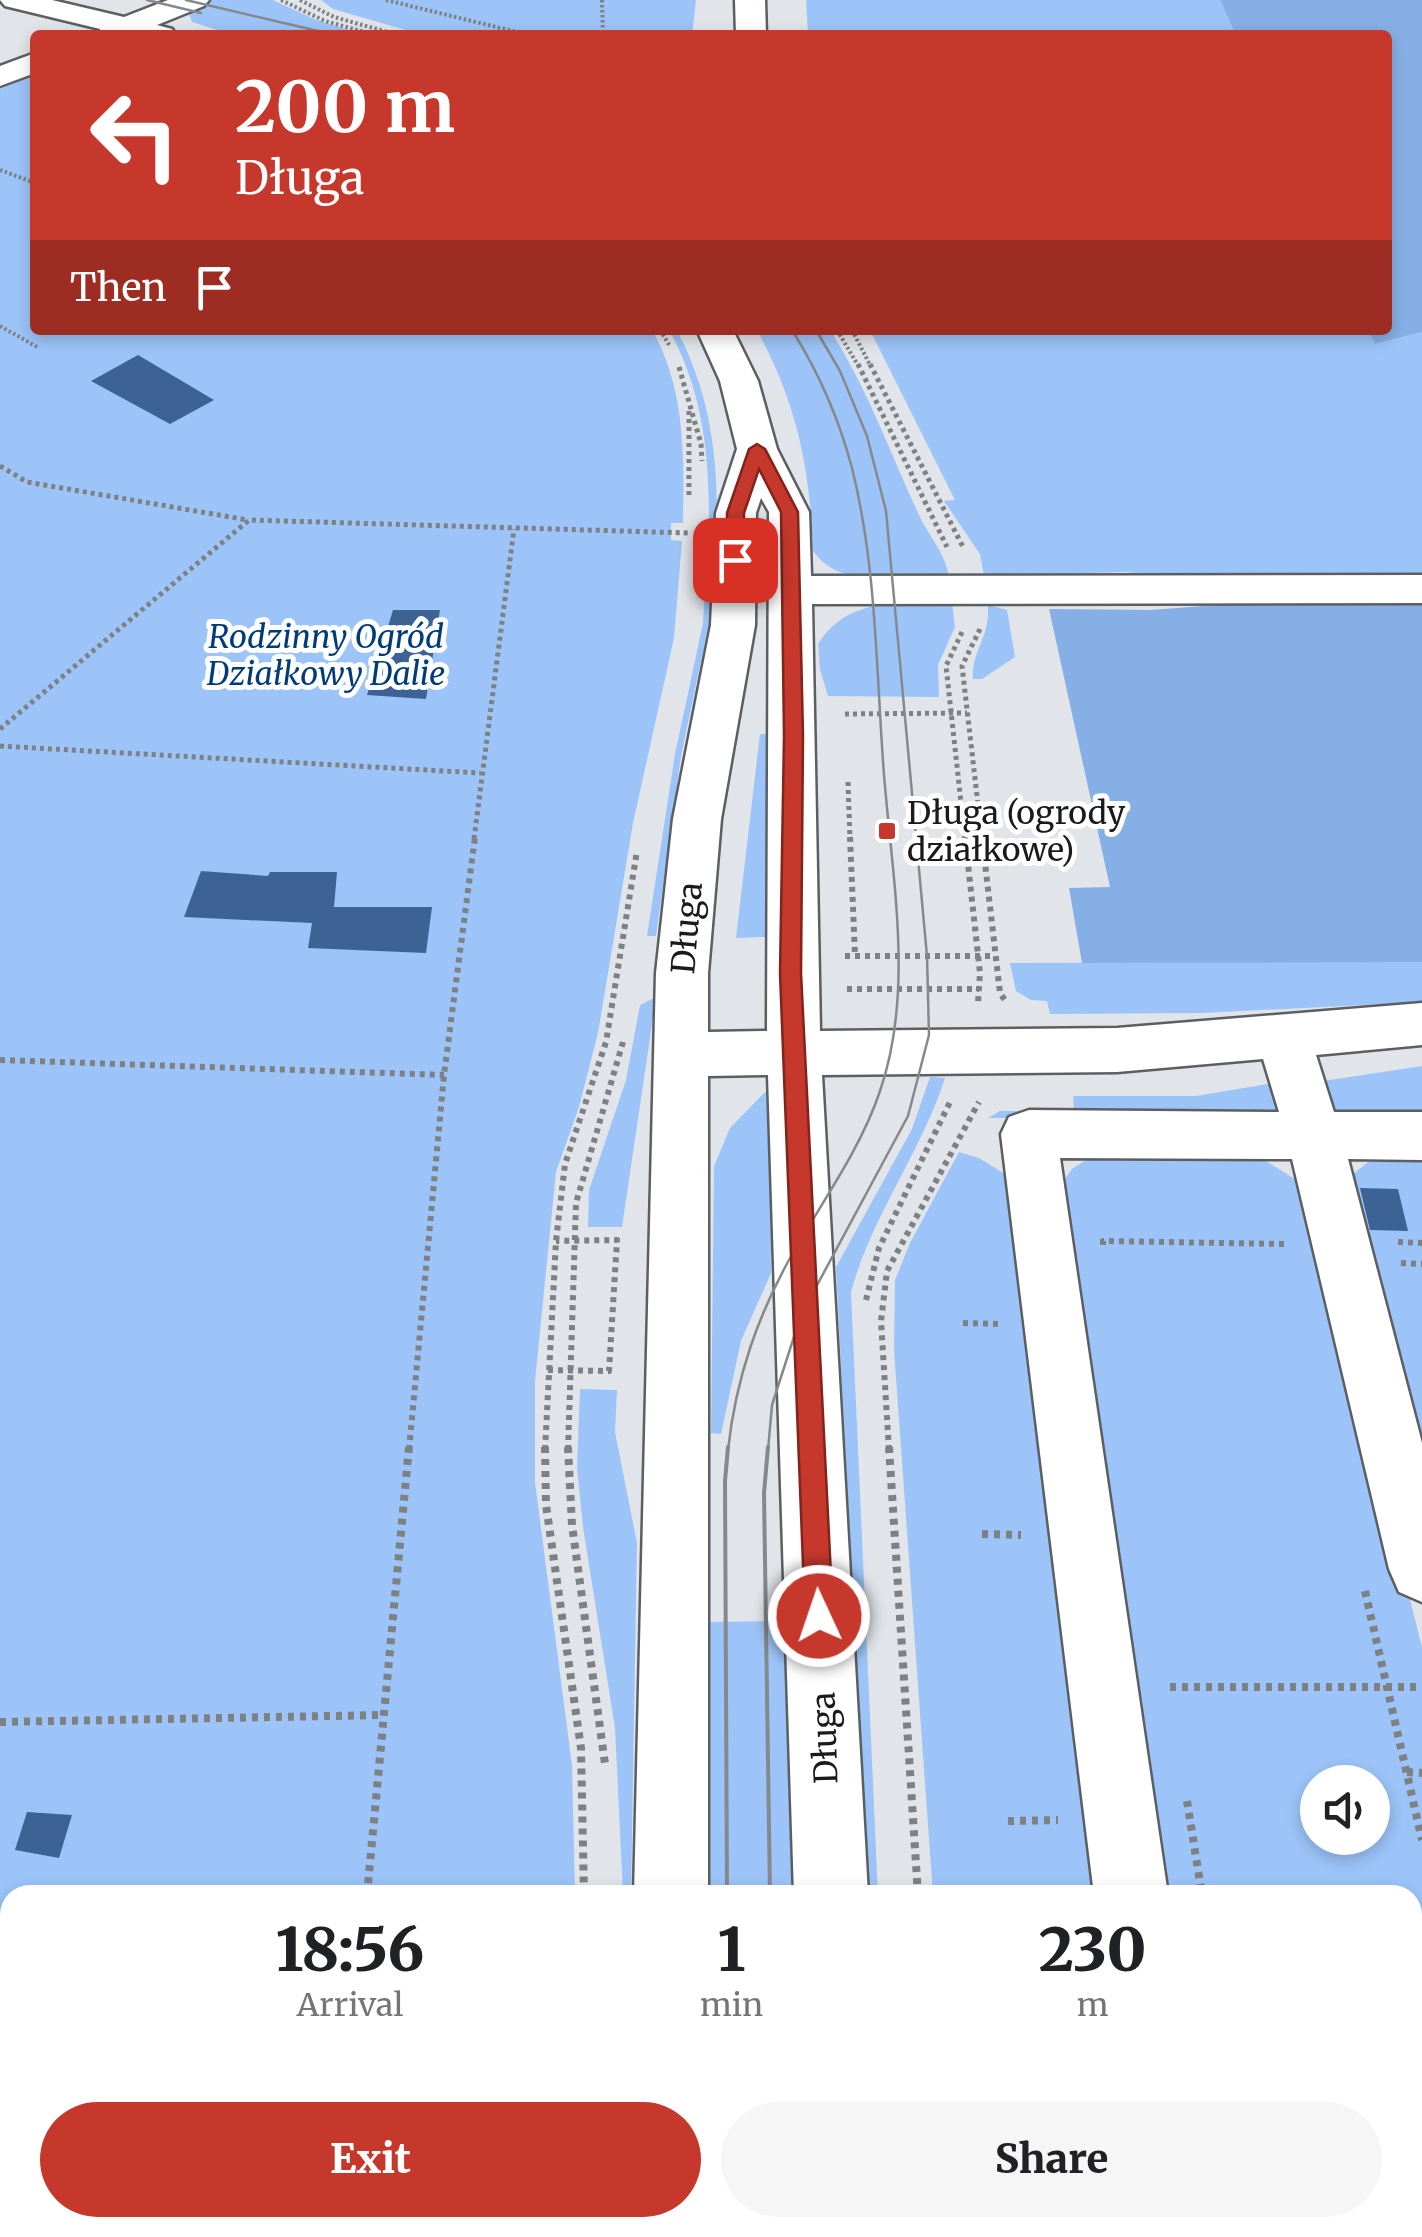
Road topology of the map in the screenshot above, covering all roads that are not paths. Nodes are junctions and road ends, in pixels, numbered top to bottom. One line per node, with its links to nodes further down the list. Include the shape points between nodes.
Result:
1 (15, 0): 4 (street)
2 (194, 0): 5 (street)
3 (750, 0): 6 (street)
4 (113, 30)
5 (119, 30)
6 (750, 30)
7 (30, 64): 8 (street)
8 (0, 77)
9 (716, 335): 10 (street, Długa, via 739,381)
10 (757, 449): 12 (street, Długa, via 789,512); 16 (street, Długa, via 736,513 733,626 697,818)
11 (1422, 589): 12 (street)
12 (792, 590): 15 (street, Długa, via 790,956)
13 (1422, 1024): 14 (street)
14 (1278, 1037): 15 (street, via 1117,1050 992,1033); 17 (street)
15 (796, 1052): 16 (street); 21 (street, Długa)
16 (681, 1054): 20 (street, Długa)
17 (1314, 1135): 18 (street); 19 (street); 22 (street, via 1029,1134)
18 (1422, 1136)
19 (1422, 1569)
20 (670, 1885)
21 (831, 1885)
22 (1130, 1885)

